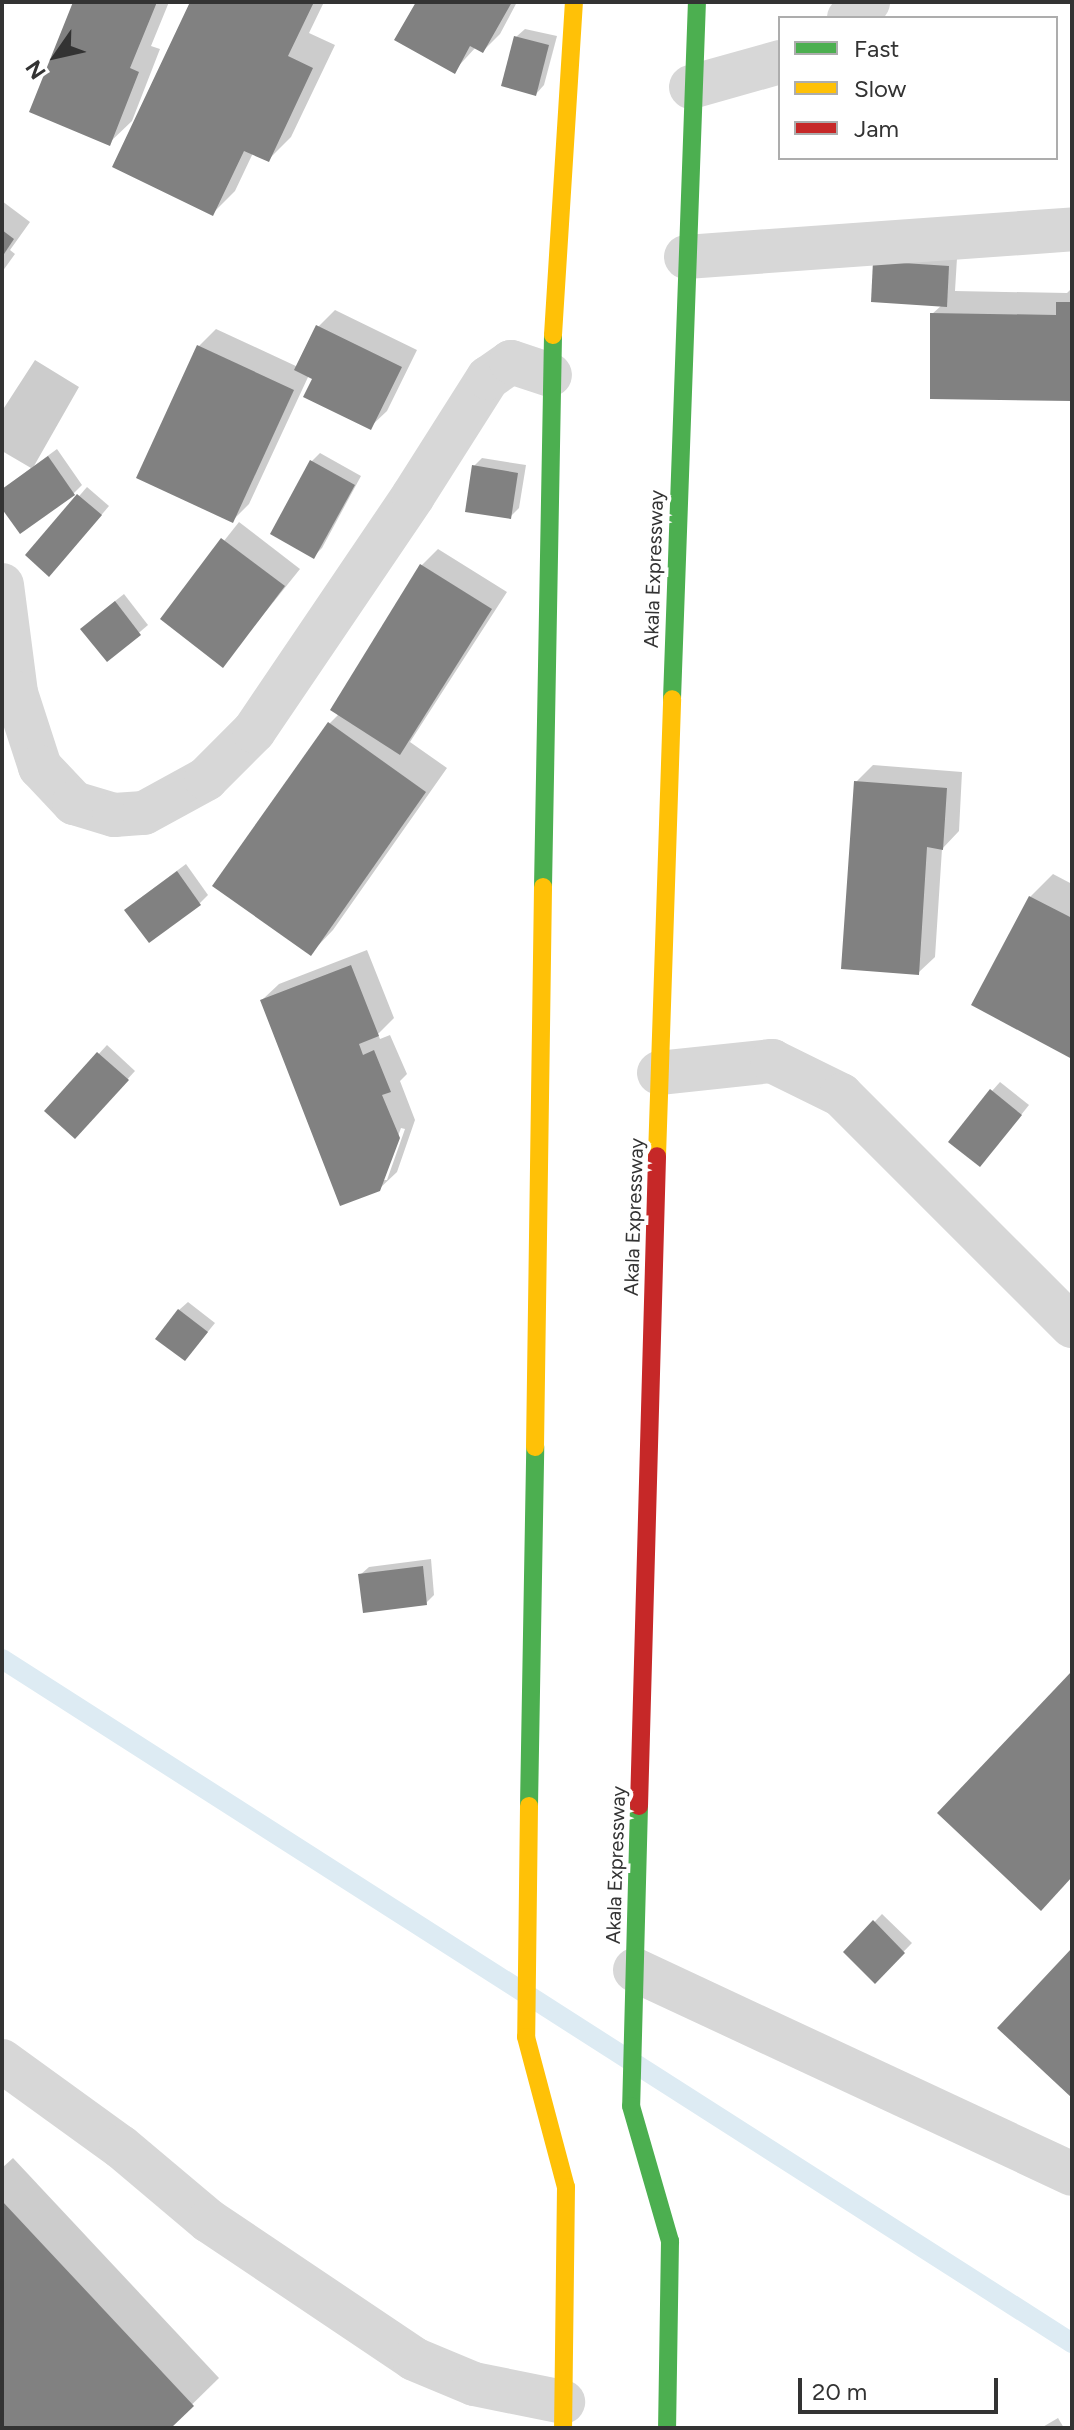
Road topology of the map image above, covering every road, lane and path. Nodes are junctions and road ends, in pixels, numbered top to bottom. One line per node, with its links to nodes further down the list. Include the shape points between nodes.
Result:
1 (574, 2): 9 (main road)
2 (697, 2): 6 (main road, Akala Expressway)
3 (868, 2): 4 (street)
4 (851, 16)
5 (778, 63): 6 (street)
6 (691, 87): 8 (main road, Akala Expressway)
7 (1072, 229): 8 (street)
8 (686, 257): 11 (main road, Akala Expressway)
9 (550, 375): 10 (street, via 511,362 488,378 254,731 206,779 144,813 114,815 74,803 40,767 16,693); 16 (main road, via 526,2037 566,2187)
10 (2, 585)
11 (659, 1073): 12 (street, via 772,1061 841,1095); 13 (main road, Akala Expressway)
12 (1072, 1326)
13 (635, 1970): 15 (street); 17 (main road, Akala Expressway, via 631,2106 670,2241)
14 (2, 2061): 16 (street, via 121,2147 209,2221 414,2359)
15 (1072, 2174)
16 (563, 2415)
17 (667, 2428)

